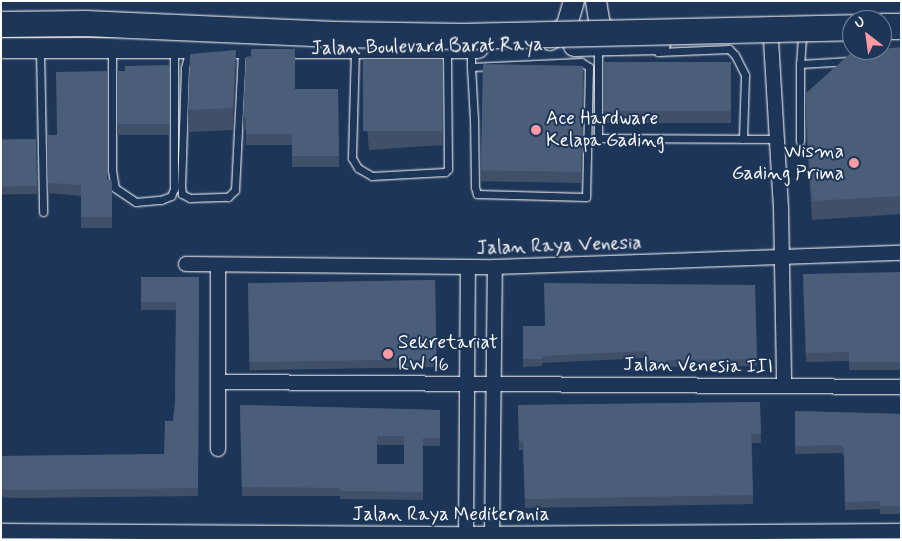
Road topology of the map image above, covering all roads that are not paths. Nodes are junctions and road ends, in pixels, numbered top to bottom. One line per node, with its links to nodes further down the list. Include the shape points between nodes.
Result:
1 (574, 1): 8 (main road, via 567,25)
2 (596, 1): 12 (main road)
3 (1, 24): 4 (highway, bridge, via 85,23 464,36)
4 (842, 27)
5 (842, 35): 6 (main road, Jalan Boulevard Barat Raya)
6 (802, 37): 7 (main road, Jalan Boulevard Barat Raya); 19 (lane)
7 (771, 40): 12 (main road, Jalan Boulevard Barat Raya); 26 (street)
8 (544, 46): 12 (main road, Jalan Boulevard Barat Raya); 15 (main road, Jalan Boulevard Barat Raya)
9 (1, 48): 13 (main road, Jalan Boulevard Barat Raya)
10 (112, 48): 11 (main road, Jalan Boulevard Barat Raya); 11 (lane, via 112,170 115,188 136,202 161,200 171,196 174,189); 13 (main road, Jalan Boulevard Barat Raya)
11 (182, 48): 14 (main road, Jalan Boulevard Barat Raya); 22 (lane)
12 (603, 48): 25 (lane, via 729,49 745,75); 25 (lane, via 598,138)
13 (40, 49): 28 (lane)
14 (241, 57): 16 (main road, Jalan Boulevard Barat Raya); 20 (lane); 22 (lane, via 237,171 235,190 228,197 190,198 182,194)
15 (471, 57): 15 (lane, via 581,62 589,67 586,197 478,194 474,187); 17 (main road, Jalan Boulevard Barat Raya)
16 (355, 58): 17 (main road, Jalan Boulevard Barat Raya); 17 (lane, via 352,158 358,168 372,176 445,172 448,168); 24 (lane)
17 (447, 58): 21 (lane)
18 (859, 60): 19 (lane)
19 (800, 64): 27 (lane)
20 (232, 66)
21 (438, 67)
22 (185, 68): 23 (lane)
23 (194, 68)
24 (365, 68)
25 (743, 139): 26 (lane)
26 (776, 139): 29 (street)
27 (800, 141)
28 (43, 212)
29 (781, 253): 30 (street, Jalan Raya Venesia); 34 (street, Jalan Raya Venesia); 38 (street)
30 (901, 253)
31 (186, 264): 32 (street, Jalan Raya Venesia)
32 (218, 266): 33 (street, Jalan Raya Venesia); 35 (street)
33 (468, 267): 34 (street, Jalan Raya Venesia); 36 (street)
34 (495, 268): 37 (street)
35 (219, 382): 36 (street, Jalan Venesia III); 40 (street)
36 (469, 382): 37 (street, Jalan Venesia III); 43 (street)
37 (495, 382): 38 (street, Jalan Venesia III); 44 (street)
38 (784, 386): 39 (street, Jalan Venesia III)
39 (901, 387)
40 (218, 449)
41 (901, 531): 44 (street, Jalan Raya Mediterania)
42 (10, 534): 43 (street, Jalan Raya Mediterania)
43 (466, 537): 44 (street, Jalan Raya Mediterania)
44 (492, 537)

